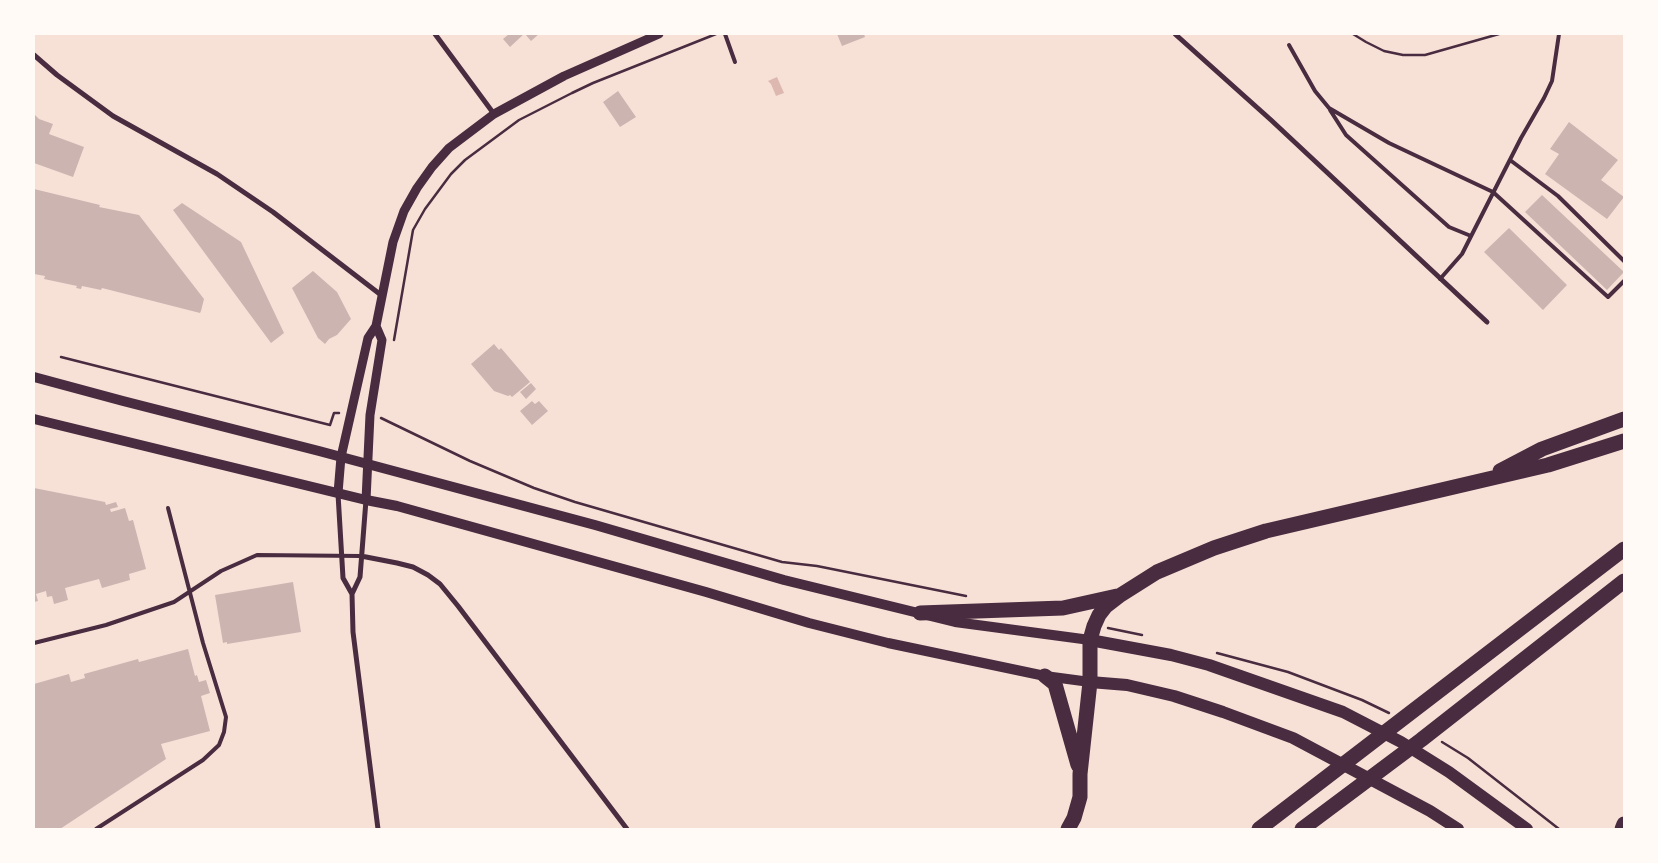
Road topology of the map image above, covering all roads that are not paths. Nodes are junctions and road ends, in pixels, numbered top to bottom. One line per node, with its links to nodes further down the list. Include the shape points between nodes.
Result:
1 (435, 34): 10 (street)
2 (659, 34): 10 (street, via 564,76)
3 (725, 34): 8 (lane)
4 (1175, 34): 15 (street)
5 (1559, 34): 11 (lane, via 1552,81)
6 (1289, 45): 9 (lane, via 1314,91)
7 (34, 56): 17 (street, via 113,116 217,174 273,212)
8 (736, 62)
9 (1329, 108): 12 (lane, via 1389,144); 13 (lane, via 1346,134 1441,220)
10 (494, 114): 17 (street, via 450,148 417,188 404,211 393,242)
11 (1510, 160): 12 (lane); 14 (lane, via 1558,196)
12 (1494, 192): 13 (lane); 16 (lane, via 1608,297)
13 (1471, 236): 15 (lane, via 1462,254)
14 (1624, 261)
15 (1440, 279): 18 (street)
16 (1624, 281)
17 (381, 295): 19 (street)
18 (1486, 322)
19 (376, 326): 24 (street, via 368,338); 25 (street, via 382,340 370,415)
20 (34, 377): 24 (main road)
21 (1624, 419): 26 (highway, via 1542,448)
22 (34, 420): 27 (main road)
23 (1624, 441): 26 (highway)
24 (341, 457): 25 (main road); 27 (street)
25 (368, 464): 28 (street); 37 (main road, via 784,580)
26 (1479, 482): 36 (highway, via 1266,531 1157,572)
27 (338, 493): 28 (main road); 31 (street)
28 (366, 500): 32 (street); 40 (main road, via 444,519 809,623)
29 (168, 508): 34 (lane)
30 (1624, 549): 48 (highway)
31 (342, 556): 32 (lane); 34 (lane, via 257,555 221,571); 35 (street, via 343,578)
32 (360, 556): 35 (street, via 360,577); 46 (street, via 413,567 440,584)
33 (1624, 581): 49 (highway)
34 (189, 592): 39 (lane, via 166,605); 44 (lane, via 226,717 219,745 203,760)
35 (352, 594): 45 (street, via 353,632)
36 (1119, 596): 37 (highway, via 1063,608); 38 (highway, via 1099,615)
37 (920, 613): 38 (main road, via 955,622)
38 (1090, 640): 41 (highway); 51 (main road, via 1209,665 1343,712 1449,772)
39 (34, 643)
40 (1045, 676): 41 (main road); 42 (highway, via 1055,684)
41 (1090, 682): 42 (highway); 50 (main road, via 1127,685 1174,696 1293,738)
42 (1080, 774): 47 (highway, via 1080,797)
43 (1624, 824): 52 (highway)
44 (96, 829)
45 (378, 829)
46 (628, 829)
47 (1068, 829)
48 (1259, 829)
49 (1302, 829)
50 (1458, 829)
51 (1527, 829)
52 (1622, 829)

